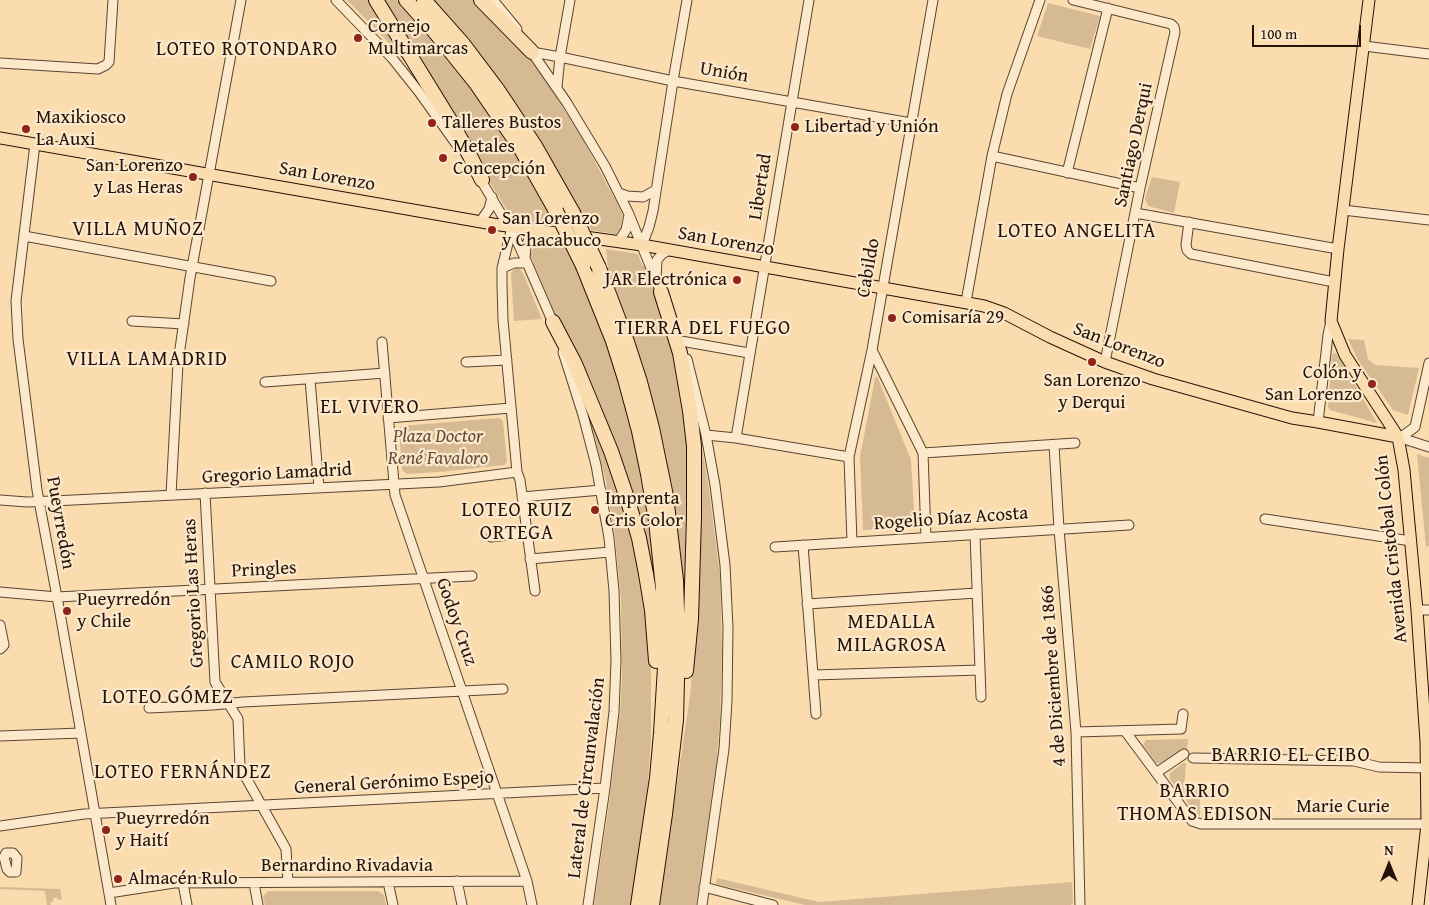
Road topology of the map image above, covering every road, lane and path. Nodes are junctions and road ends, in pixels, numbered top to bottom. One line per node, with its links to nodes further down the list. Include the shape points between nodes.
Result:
1 (113, 0): 21 (street, via 109,62 98,68)
2 (241, 0): 30 (street, Gregorio Las Heras)
3 (336, 0): 31 (street, Lateral de Circunvalación, via 397,64)
4 (376, 0): 31 (highway)
5 (406, 0): 134 (highway, bridge, via 476,83 521,149 583,266 613,341 645,460 663,588 663,711)
6 (424, 0): 131 (highway, bridge, via 463,44 535,146 573,213 621,324 657,452 676,580 678,692)
7 (481, 0): 18 (highway)
8 (493, 0): 18 (street)
9 (570, 0): 20 (street)
10 (688, 0): 22 (street)
11 (809, 0): 24 (street, Libertad)
12 (933, 0): 25 (street, Cabildo)
13 (1040, 0): 28 (street, via 1007,94)
14 (1073, 0): 16 (street)
15 (1369, 0): 17 (main road, Avenida Cristobal Colón)
16 (1108, 8): 29 (street); 32 (street, Santiago Derqui, via 1171,24 1175,32)
17 (1364, 46): 19 (street); 36 (main road, Avenida Cristobal Colón)
18 (532, 52): 20 (street, Unión); 23 (street)
19 (1429, 54)
20 (560, 56): 22 (street, Unión); 23 (street)
21 (0, 63)
22 (673, 81): 24 (street, Unión); 33 (street)
23 (557, 87): 34 (street)
24 (791, 102): 25 (street, Unión); 51 (street, Libertad)
25 (911, 123): 56 (street, Cabildo)
26 (0, 138): 27 (main road, San Lorenzo)
27 (35, 144): 30 (main road, San Lorenzo); 44 (street, Pueyrredón)
28 (992, 156): 29 (street); 58 (street)
29 (1068, 172): 32 (street)
30 (209, 174): 40 (main road, San Lorenzo); 50 (street, Gregorio Las Heras)
31 (482, 180): 35 (street, Lateral de Circunvalación)
32 (1140, 188): 38 (street, Santiago Derqui)
33 (656, 190): 34 (street, via 643,196 627,196); 46 (street)
34 (619, 192): 37 (street)
35 (492, 197): 40 (street, via 490,209); 42 (street, Lateral de Circunvalación)
36 (1343, 210): 39 (street); 47 (main road, Avenida Cristobal Colón)
37 (628, 212): 45 (street, via 628,226); 46 (street)
38 (1135, 212): 41 (street); 69 (street, Santiago Derqui)
39 (1429, 220)
40 (480, 222): 42 (main road, San Lorenzo)
41 (1189, 222): 47 (street); 55 (street, via 1186,245 1191,254)
42 (510, 229): 43 (main road, San Lorenzo); 49 (street, Lateral de Circunvalación); 52 (street)
43 (541, 231): 45 (main road, San Lorenzo); 49 (street, via 529,239)
44 (24, 236): 50 (street); 93 (street, Pueyrredón, via 16,324)
45 (618, 242): 46 (main road, San Lorenzo)
46 (642, 245): 48 (main road, San Lorenzo); 53 (street)
47 (1338, 249): 55 (main road, Avenida Cristobal Colón)
48 (669, 250): 51 (main road, San Lorenzo); 53 (street, via 657,260)
49 (526, 260): 52 (street); 61 (street, Lateral de Circunvalación)
50 (192, 267): 54 (street); 62 (street, Gregorio Las Heras)
51 (765, 267): 56 (main road, San Lorenzo); 66 (street, Libertad)
52 (502, 268): 67 (street)
53 (656, 278): 57 (street)
54 (271, 281)
55 (1334, 282): 60 (main road, Avenida Cristobal Colón)
56 (882, 288): 58 (main road, San Lorenzo); 65 (street, Cabildo)
57 (661, 292): 63 (street); 131 (highway, via 680,353 695,460 690,628)
58 (966, 302): 69 (main road, San Lorenzo, via 1004,312)
59 (132, 321): 62 (street)
60 (1331, 321): 76 (street); 78 (main road, Avenida Cristobal Colón, via 1345,354)
61 (553, 322): 88 (street, Lateral de Circunvalación, via 583,415); 134 (highway, via 575,364 611,451 642,553 656,652)
62 (184, 324): 90 (street, Gregorio Las Heras, via 178,363)
63 (681, 341): 66 (street); 77 (street)
64 (382, 342): 71 (street, Godoy Cruz)
65 (872, 350): 83 (street); 84 (street, Cabildo)
66 (749, 353): 79 (street, Libertad)
67 (507, 360): 68 (street); 74 (street)
68 (466, 362)
69 (1105, 362): 76 (main road, San Lorenzo, via 1240,404)
70 (1429, 363): 78 (street, via 1415,427)
71 (385, 373): 72 (street); 75 (street, Godoy Cruz)
72 (310, 379): 73 (street); 87 (street)
73 (265, 382)
74 (511, 408): 75 (street); 85 (street)
75 (388, 418): 86 (street, Godoy Cruz)
76 (1318, 422): 78 (main road, San Lorenzo)
77 (706, 435): 79 (street); 147 (street, via 723,549 728,636 724,749)
78 (1398, 437): 82 (street, San Lorenzo); 101 (main road, Avenida Cristobal Colón)
79 (736, 438): 84 (street)
80 (1075, 444): 81 (street)
81 (1054, 445): 83 (street); 96 (street, 4 de Diciembre de 1866)
82 (1429, 446)
83 (923, 454): 100 (street)
84 (849, 457): 102 (street, Cabildo)
85 (516, 472): 86 (street, Gregorio Lamadrid); 91 (street)
86 (394, 484): 87 (street, Gregorio Lamadrid); 108 (street, Godoy Cruz)
87 (319, 488): 89 (street, Gregorio Lamadrid)
88 (601, 490): 91 (street); 105 (street, Lateral de Circunvalación)
89 (205, 493): 90 (street, Gregorio Lamadrid); 109 (street, Gregorio Las Heras)
90 (171, 495): 93 (street, Gregorio Lamadrid)
91 (522, 497): 97 (street)
92 (0, 500): 93 (street, Gregorio Lamadrid)
93 (39, 502): 113 (street, Pueyrredón)
94 (1265, 519): 101 (street)
95 (1129, 525): 96 (street, Rogelio Díaz Acosta)
96 (1059, 529): 98 (street, Rogelio Díaz Acosta); 128 (street, 4 de Diciembre de 1866)
97 (527, 533): 99 (street); 106 (street)
98 (974, 534): 100 (street, Rogelio Díaz Acosta); 112 (street)
99 (491, 537)
100 (926, 537): 102 (street, Rogelio Díaz Acosta)
101 (1411, 541): 115 (main road, Avenida Cristobal Colón)
102 (852, 542): 103 (street, Rogelio Díaz Acosta)
103 (803, 545): 104 (street, Rogelio Díaz Acosta); 114 (street)
104 (775, 547)
105 (610, 552): 106 (street); 135 (street, Lateral de Circunvalación, via 616,675)
106 (530, 559): 110 (street)
107 (472, 576): 108 (street, Pringles)
108 (424, 578): 109 (street, Pringles); 121 (street, Godoy Cruz)
109 (210, 589): 113 (street, Pringles); 123 (street, Gregorio Las Heras, via 215,682)
110 (535, 591)
111 (0, 592): 113 (street, Pringles)
112 (977, 593): 114 (street); 118 (street)
113 (57, 596): 129 (street, Pueyrredón)
114 (807, 604): 119 (street)
115 (1423, 610): 132 (main road, Avenida Cristobal Colón)
116 (0, 625): 117 (street)
117 (2, 647)
118 (980, 670): 119 (street); 122 (street)
119 (813, 675): 125 (street)
120 (503, 688): 121 (street)
121 (462, 691): 123 (street); 136 (street, Godoy Cruz)
122 (981, 697)
123 (228, 704): 124 (street); 137 (street, Gregorio Las Heras, via 238,719 240,767)
124 (149, 708)
125 (816, 714)
126 (1183, 714): 127 (street, via 1181,729)
127 (1125, 731): 128 (street); 133 (street, Marie Curie)
128 (1076, 732): 160 (street, 4 de Diciembre de 1866)
129 (81, 734): 130 (street); 138 (street, Pueyrredón)
130 (0, 736)
131 (671, 768): 157 (highway)
132 (1427, 768): 133 (street, via 1380,767 1354,761 1189,756); 139 (main road, Avenida Cristobal Colón)
133 (1156, 773): 139 (street, Marie Curie, via 1192,821 1201,824)
134 (657, 778): 156 (highway)
135 (605, 788): 136 (street, General Gerónimo Espejo); 155 (street, Lateral de Circunvalación)
136 (497, 794): 137 (street, General Gerónimo Espejo); 142 (street, Godoy Cruz)
137 (262, 806): 138 (street, General Gerónimo Espejo); 144 (street, Gregorio Las Heras, via 286,849)
138 (95, 814): 140 (street, General Gerónimo Espejo); 148 (street, Pueyrredón)
139 (1427, 824): 161 (main road, Avenida Cristobal Colón)
140 (0, 826)
141 (457, 881): 142 (street, Bernardino Rivadavia); 145 (street, Bernardino Rivadavia); 153 (street)
142 (526, 881): 154 (street, Godoy Cruz)
143 (254, 882): 144 (street, Bernardino Rivadavia); 146 (street, Bernardino Rivadavia); 151 (street)
144 (288, 882): 145 (street, Bernardino Rivadavia)
145 (388, 882): 152 (street)
146 (183, 883): 148 (street, Bernardino Rivadavia); 150 (street)
147 (704, 887): 158 (street); 159 (street)
148 (109, 893): 149 (street, Pueyrredón)
149 (111, 905)
150 (187, 905)
151 (258, 905)
152 (393, 905)
153 (462, 905)
154 (532, 905)
155 (588, 905)
156 (638, 905)
157 (652, 905)
158 (702, 905)
159 (773, 905)
160 (1080, 905)
161 (1418, 905)

